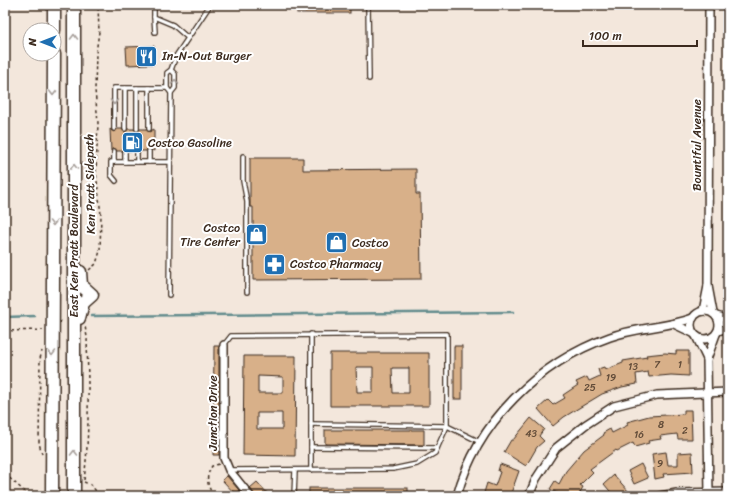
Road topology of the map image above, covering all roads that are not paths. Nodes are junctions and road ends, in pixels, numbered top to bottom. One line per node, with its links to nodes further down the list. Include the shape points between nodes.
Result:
1 (54, 5): 8 (highway)
2 (74, 5): 34 (highway, East Ken Pratt Boulevard, one-way to 2)
3 (154, 5): 7 (lane)
4 (210, 5): 10 (lane)
5 (368, 5): 13 (lane)
6 (708, 5): 35 (street, Bountiful Avenue)
7 (154, 17): 9 (lane); 10 (lane, via 173,25)
8 (54, 22)
9 (155, 32)
10 (188, 38): 12 (lane, via 176,56)
11 (54, 62): 63 (highway, East Ken Pratt Boulevard, one-way to 63, via 46,332)
12 (172, 70): 17 (lane, via 167,73); 18 (lane, one-way to 12, via 175,88 175,74)
13 (369, 79)
14 (126, 88): 15 (lane); 19 (lane, one-way to 19, via 114,88); 20 (lane)
15 (137, 88): 16 (lane); 21 (lane)
16 (149, 88): 17 (lane); 22 (lane)
17 (167, 88): 18 (lane)
18 (171, 93): 32 (lane)
19 (114, 129)
20 (125, 129)
21 (137, 129)
22 (149, 129)
23 (114, 151): 28 (lane)
24 (125, 151): 29 (lane)
25 (137, 151): 30 (lane)
26 (149, 151): 31 (lane)
27 (243, 156): 36 (lane, via 243,181 247,202)
28 (113, 162): 29 (lane); 33 (lane, via 111,175)
29 (125, 162): 30 (lane)
30 (137, 162): 31 (lane)
31 (149, 162): 32 (lane)
32 (170, 162): 37 (lane)
33 (116, 181)
34 (74, 234): 51 (highway, East Ken Pratt Boulevard); 51 (highway, via 79,244 80,281 83,288 92,295 83,303 78,313 78,410)
35 (708, 286): 38 (street); 39 (street)
36 (247, 292)
37 (169, 295)
38 (703, 311): 39 (street); 40 (street)
39 (715, 314): 41 (street); 44 (street, via 719,326)
40 (693, 318): 42 (street); 46 (street, via 691,328)
41 (728, 319)
42 (674, 324): 46 (street); 54 (street, via 644,327 610,337 558,362 509,404)
43 (728, 328): 44 (street)
44 (717, 333): 46 (street, via 706,339); 48 (street)
45 (312, 334): 47 (lane, via 231,336); 52 (lane); 53 (lane, via 447,334)
46 (694, 334): 48 (street)
47 (224, 345): 57 (street, Junction Drive, via 225,464)
48 (707, 359): 49 (street)
49 (708, 392): 50 (street); 62 (street); 67 (street, via 657,395 614,406 556,448 536,479)
50 (728, 392)
51 (74, 415): 60 (highway, East Ken Pratt Boulevard, one-way to 51)
52 (312, 424): 53 (lane); 55 (lane)
53 (447, 426): 54 (lane); 56 (lane)
54 (480, 442): 66 (street)
55 (312, 447): 56 (lane); 59 (lane)
56 (437, 448): 59 (lane, via 435,453 417,464 393,469)
57 (229, 470): 58 (lane); 64 (street, Junction Drive)
58 (295, 470): 59 (lane); 65 (lane)
59 (312, 470)
60 (78, 492)
61 (728, 492): 62 (street)
62 (709, 494): 68 (street, via 677,493)
63 (52, 496)
64 (250, 496)
65 (294, 496)
66 (457, 496)
67 (529, 496)
68 (660, 496)

